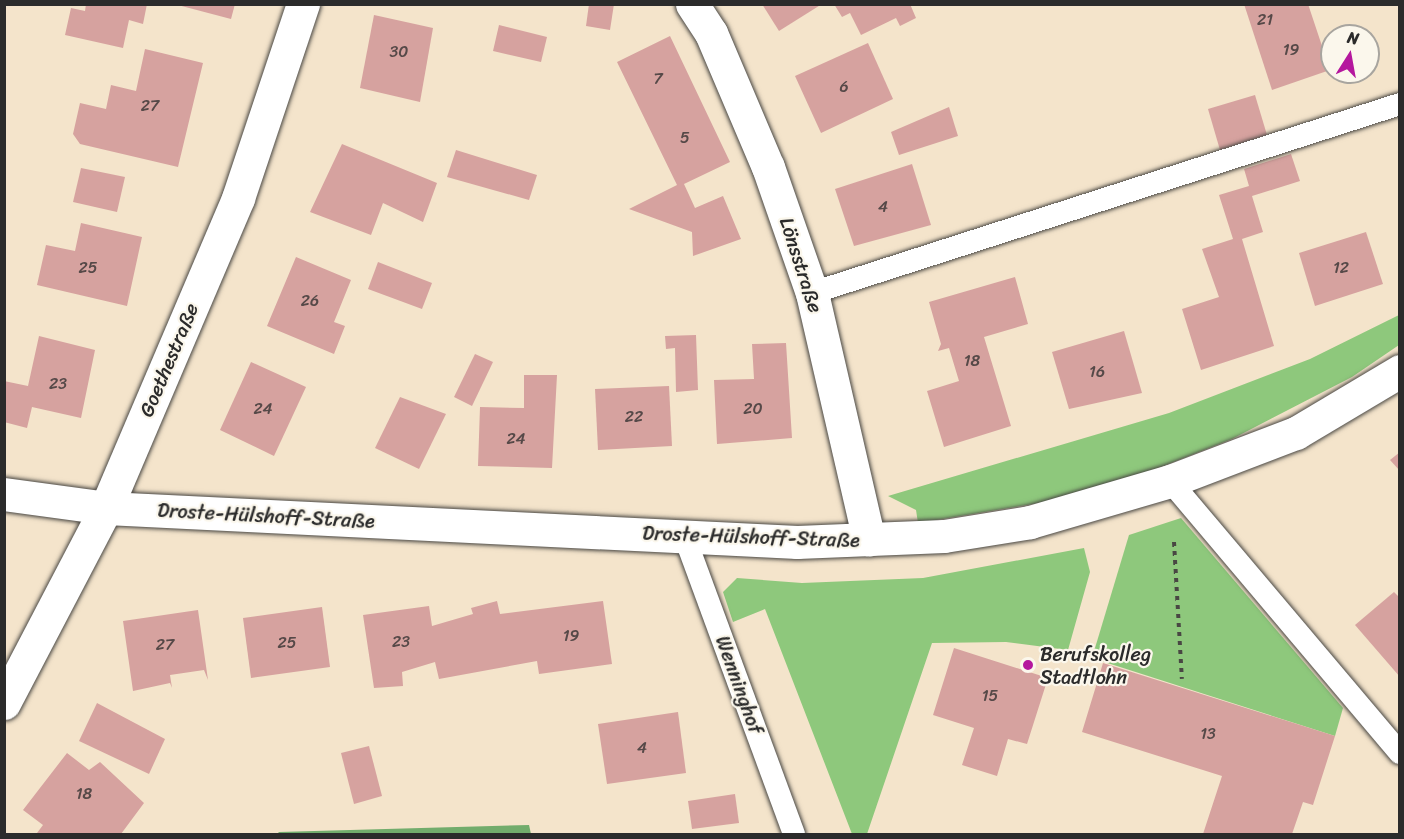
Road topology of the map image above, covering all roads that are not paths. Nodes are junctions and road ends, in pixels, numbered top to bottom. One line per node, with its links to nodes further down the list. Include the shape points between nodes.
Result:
1 (303, 4): 8 (street, Goethestraße, via 238,198)
2 (692, 4): 4 (street, Lönsstraße, via 711,33 768,167)
3 (1400, 104): 4 (lane)
4 (812, 293): 10 (street, Lönsstraße)
5 (1400, 371): 6 (street, Droste-Hülshoff-Straße, via 1296,433)
6 (1170, 481): 10 (street, Droste-Hülshoff-Straße, via 1030,522); 12 (lane)
7 (4, 494): 8 (street, Droste-Hülshoff-Straße)
8 (106, 508): 9 (street, Droste-Hülshoff-Straße); 11 (street, Goethestraße)
9 (684, 535): 10 (street, Droste-Hülshoff-Straße); 13 (lane, Wenninghof)
10 (869, 540)
11 (4, 704)
12 (1400, 753)
13 (794, 834)

